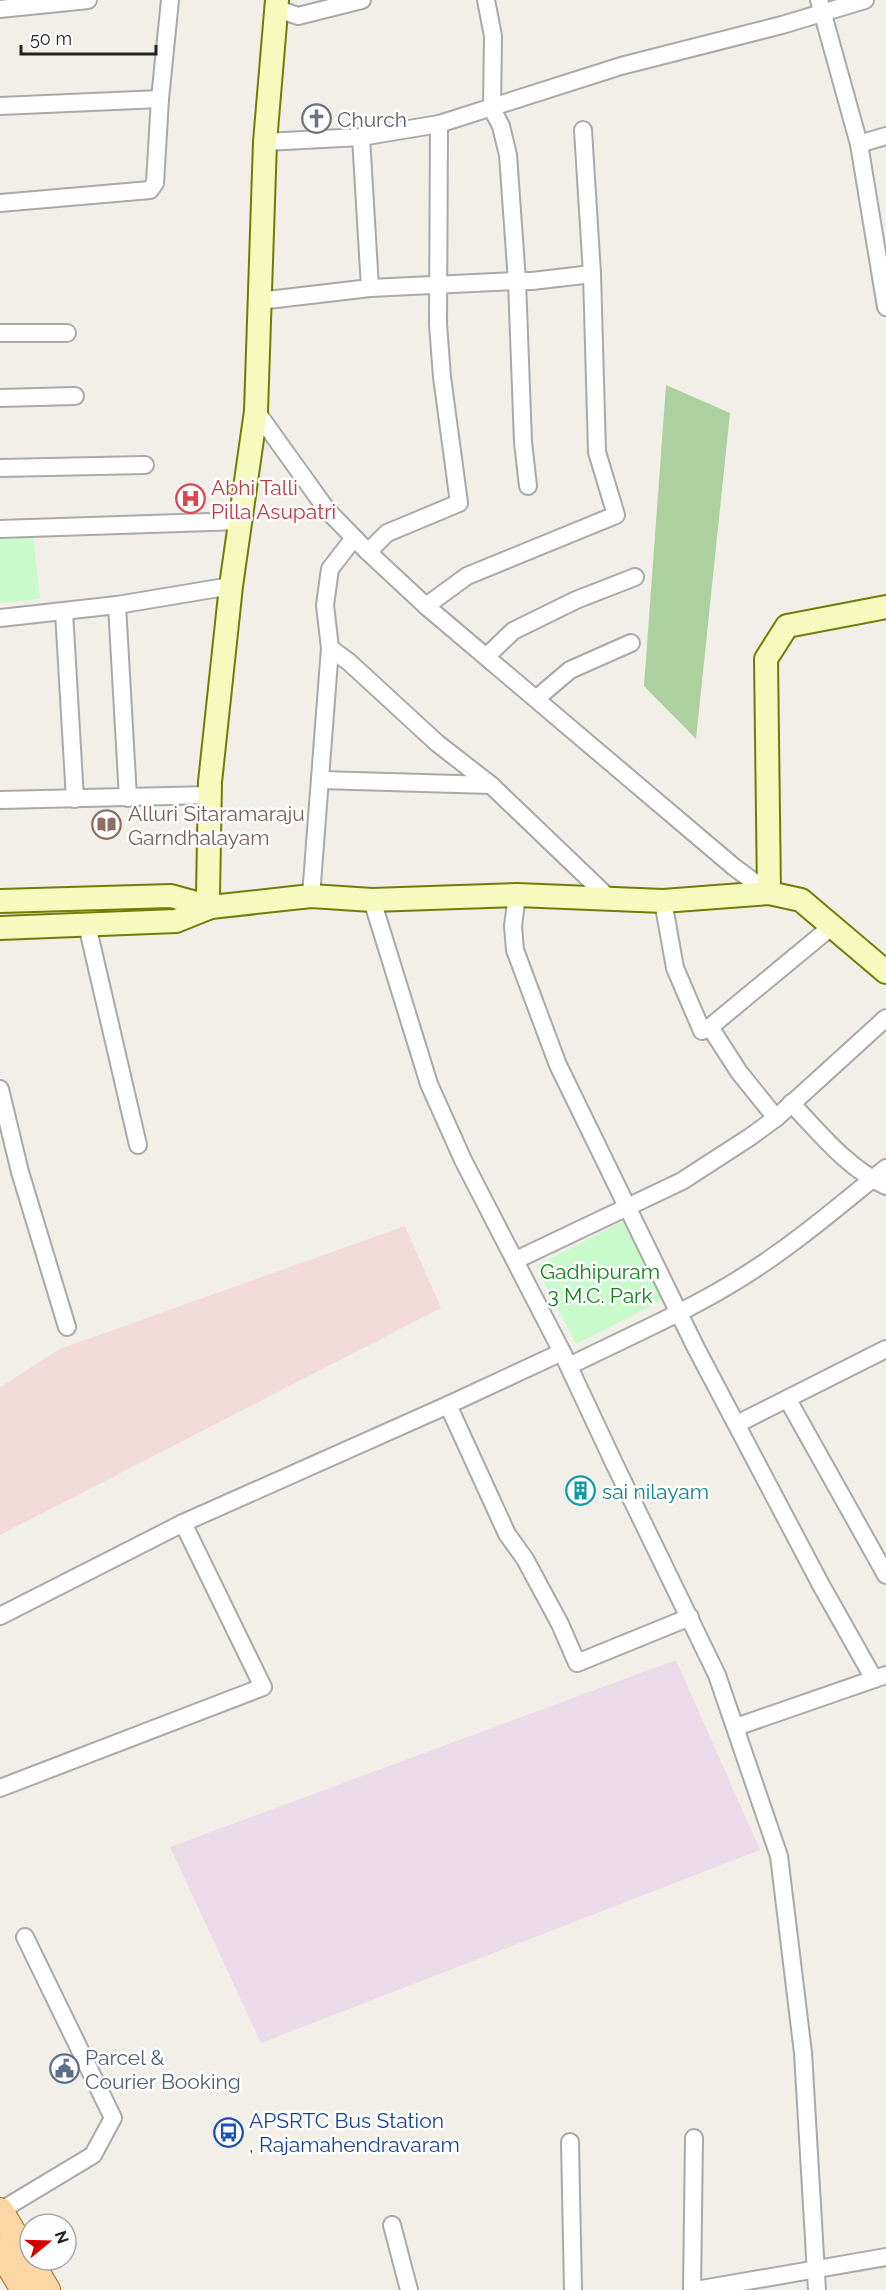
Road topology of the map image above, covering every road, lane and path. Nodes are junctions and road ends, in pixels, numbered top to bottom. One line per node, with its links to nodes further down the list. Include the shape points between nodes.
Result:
1 (88, 0): 8 (street)
2 (170, 0): 9 (street)
3 (362, 0): 6 (street, via 298,16)
4 (486, 0): 11 (street, via 493,36)
5 (865, 0): 7 (street)
6 (276, 4): 16 (street)
7 (820, 7): 11 (street); 17 (street)
8 (0, 9)
9 (160, 99): 10 (street); 18 (street, via 155,183 150,190)
10 (0, 106)
11 (492, 109): 12 (street); 20 (street, via 501,126 507,155)
12 (439, 124): 15 (street); 21 (street)
13 (583, 130): 19 (street)
14 (886, 136): 17 (street)
15 (361, 137): 16 (street); 22 (street)
16 (266, 142): 23 (street)
17 (860, 144): 24 (street)
18 (0, 203)
19 (592, 274): 20 (street, via 532,282); 40 (street, via 597,452 616,515 466,576)
20 (517, 280): 21 (street); 32 (street)
21 (440, 284): 22 (street); 36 (street, via 442,378 459,503 387,533)
22 (370, 288): 23 (street)
23 (259, 301): 29 (street)
24 (886, 307)
25 (0, 333): 26 (street)
26 (67, 333)
27 (75, 396): 28 (street)
28 (0, 398)
29 (256, 411): 33 (street); 35 (street, via 327,510)
30 (145, 465): 31 (street)
31 (0, 468)
32 (528, 486)
33 (240, 521): 34 (street); 38 (street)
34 (0, 529)
35 (354, 538): 36 (street); 45 (street, via 330,569 325,605)
36 (368, 552): 40 (street)
37 (635, 577): 46 (street, via 513,631)
38 (231, 586): 39 (street); 50 (street)
39 (117, 605): 42 (street); 51 (street)
40 (426, 606): 46 (street)
41 (886, 607): 54 (street, via 788,626 766,659)
42 (64, 612): 43 (street); 52 (street)
43 (0, 618)
44 (631, 643): 47 (street, via 570,670)
45 (330, 648): 48 (street); 49 (street, via 437,743)
46 (486, 656): 47 (street)
47 (537, 698): 54 (street)
48 (321, 780): 49 (street); 56 (street)
49 (491, 785): 58 (street)
50 (210, 795): 51 (street); 61 (street)
51 (128, 798): 52 (street)
52 (75, 799): 53 (street)
53 (0, 800)
54 (769, 893): 60 (street); 63 (street, via 801,900)
55 (517, 894): 57 (street); 58 (street); 74 (street, via 515,950 558,1065)
56 (311, 896): 57 (street); 61 (street)
57 (372, 900): 75 (street, via 429,1084 463,1160)
58 (611, 900): 60 (street)
59 (0, 902): 61 (street, via 171,897)
60 (663, 902): 67 (street, via 675,968 702,1031)
61 (211, 907): 62 (street, via 176,921)
62 (87, 925): 64 (street); 71 (street)
63 (831, 927): 65 (street); 67 (street)
64 (0, 928)
65 (886, 972)
66 (886, 1018): 69 (street)
67 (710, 1027): 70 (street)
68 (0, 1089): 77 (street, via 20,1172)
69 (791, 1103): 70 (street); 73 (street, via 832,1146)
70 (776, 1118): 74 (street, via 682,1181)
71 (138, 1145)
72 (886, 1168): 73 (street)
73 (879, 1183): 76 (street, via 744,1277)
74 (627, 1208): 75 (street); 76 (street)
75 (516, 1260): 79 (street)
76 (679, 1311): 79 (street); 82 (street)
77 (67, 1327)
78 (886, 1349): 80 (street)
79 (565, 1359): 81 (street); 87 (street)
80 (788, 1400): 82 (street); 84 (street)
81 (448, 1405): 83 (street); 87 (street, via 507,1534 525,1559 577,1663)
82 (737, 1424): 88 (street, via 821,1585)
83 (183, 1523): 86 (street); 90 (street, via 263,1687)
84 (878, 1543): 85 (street)
85 (886, 1575)
86 (0, 1616)
87 (690, 1617): 89 (street)
88 (880, 1677): 89 (street)
89 (736, 1727): 98 (street, via 779,1856 803,2054)
90 (0, 1788)
91 (25, 1937): 94 (street, via 113,2118 93,2155)
92 (694, 2138): 103 (street)
93 (570, 2142): 102 (street)
94 (0, 2211): 100 (main road)
95 (392, 2225): 101 (street)
96 (0, 2250): 99 (main road)
97 (886, 2258): 98 (street)
98 (816, 2270): 103 (street); 104 (street)
99 (24, 2290)
100 (47, 2290)
101 (410, 2290)
102 (573, 2290)
103 (694, 2290)
104 (817, 2290)

